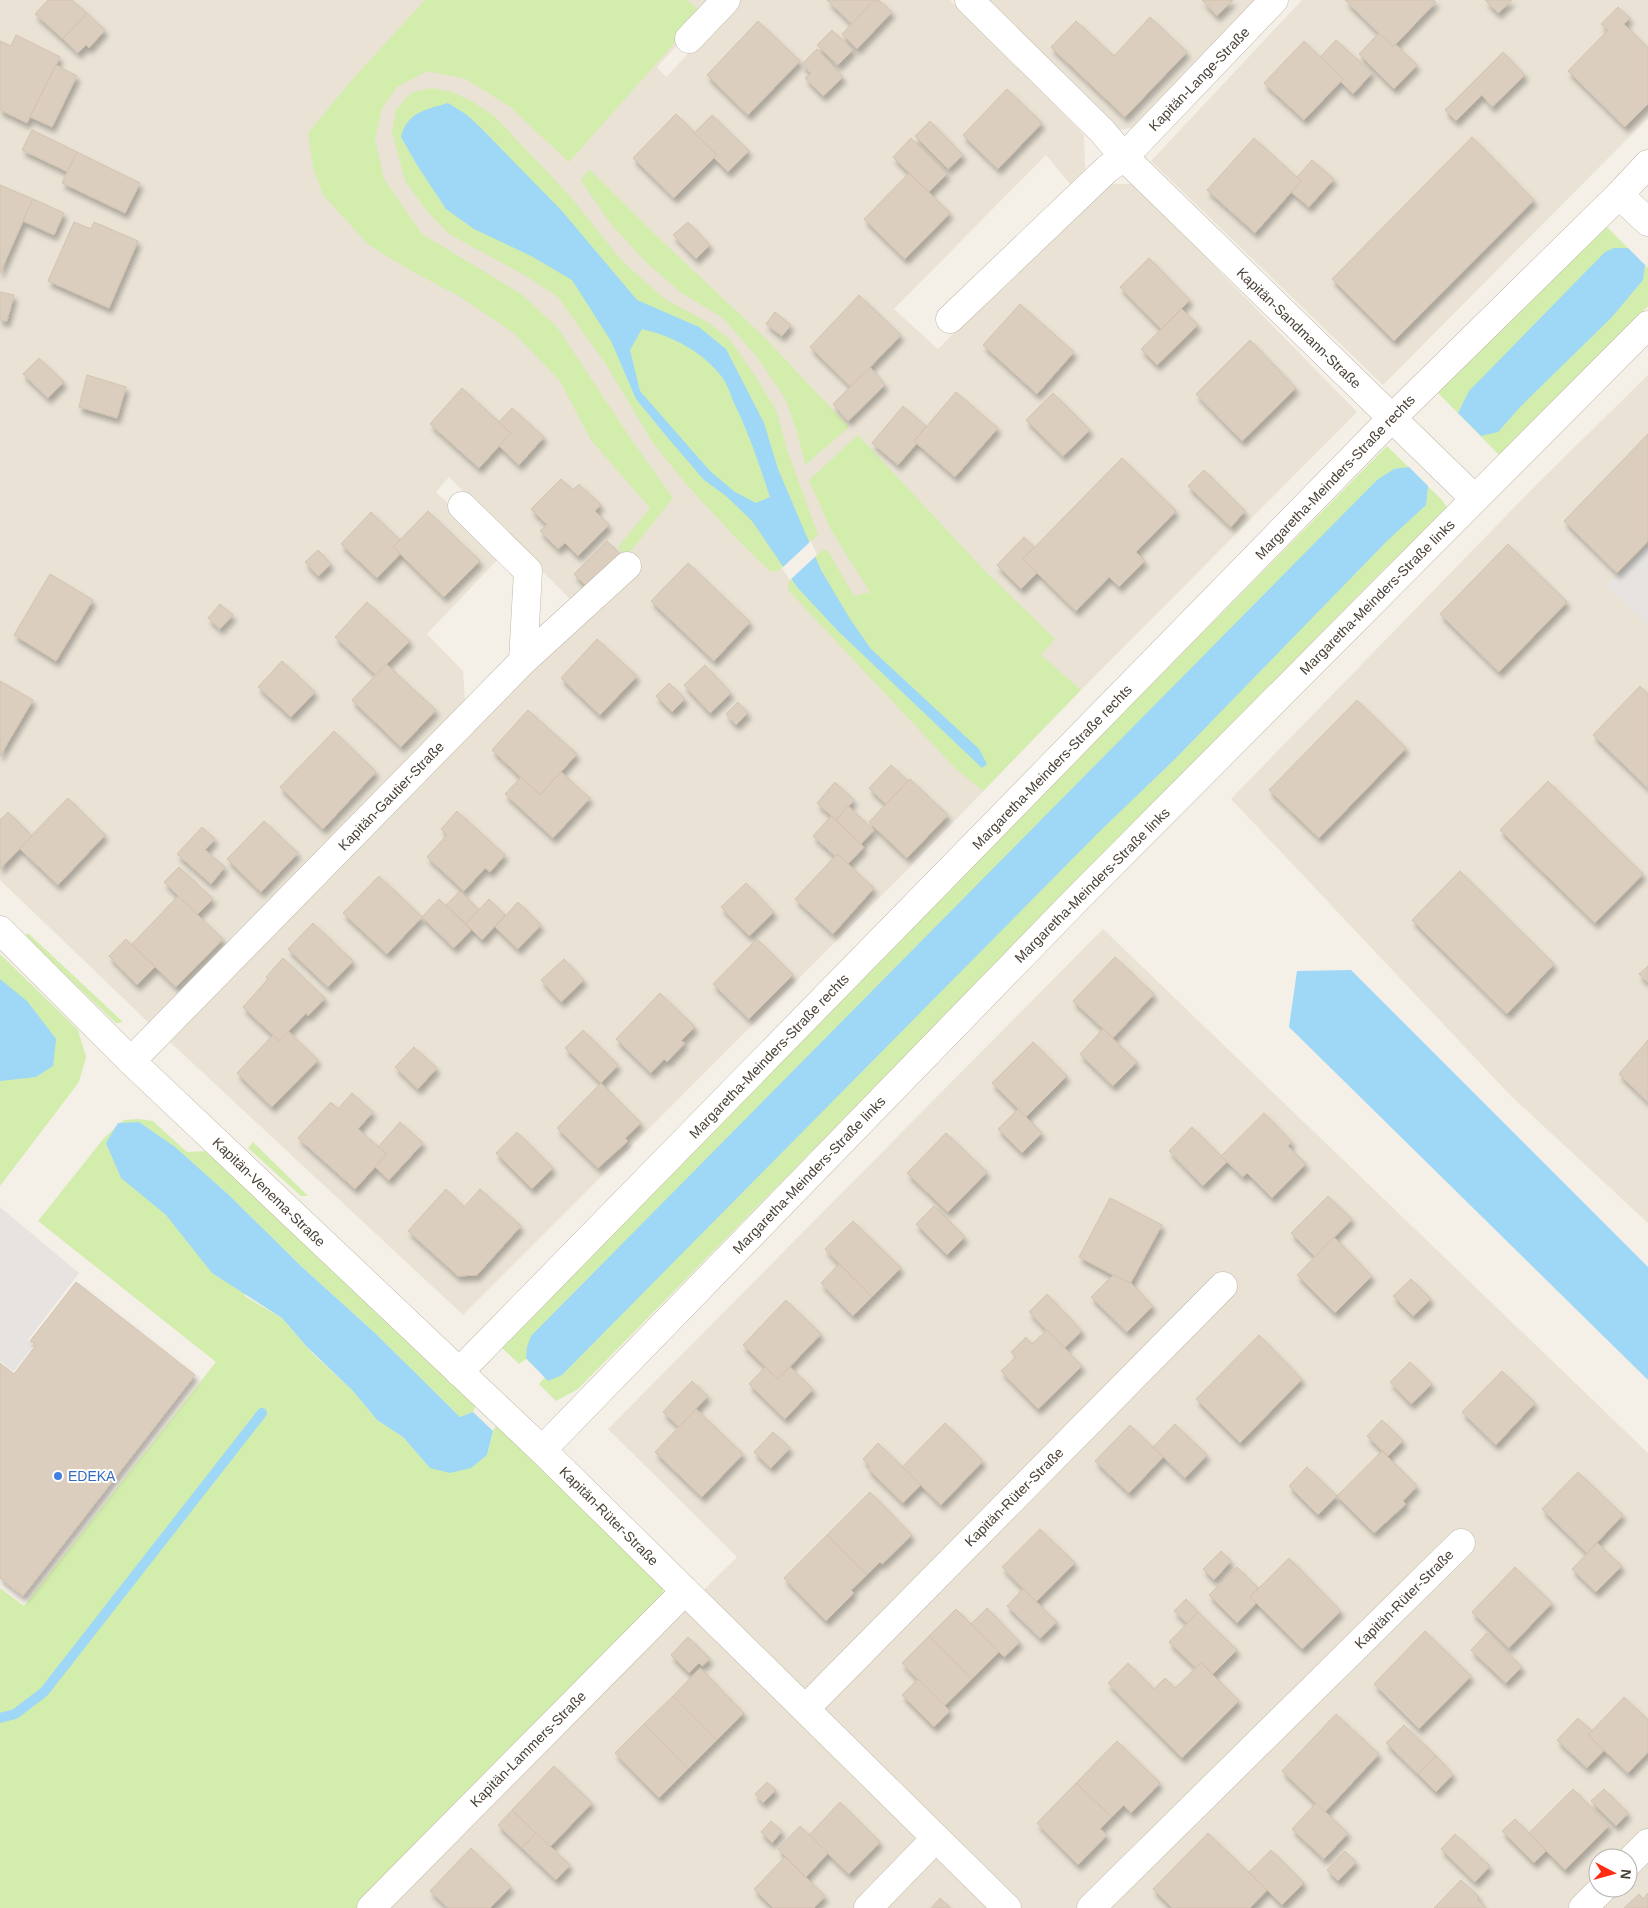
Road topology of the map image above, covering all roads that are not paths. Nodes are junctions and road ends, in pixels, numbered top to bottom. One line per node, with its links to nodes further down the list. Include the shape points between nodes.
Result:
1 (726, 0): 4 (street)
2 (969, 0): 5 (street, Kapitän-Sandmann-Straße, via 1102,131)
3 (1274, 0): 5 (street, Kapitän-Lange-Straße)
4 (689, 39)
5 (1124, 157): 9 (street, via 1107,169); 11 (street, Kapitän-Sandmann-Straße)
6 (1648, 164): 7 (street, Margaretha-Meinders-Straße rechts)
7 (1619, 195): 8 (street); 11 (street, Margaretha-Meinders-Straße rechts)
8 (1648, 222)
9 (950, 319)
10 (1648, 325): 12 (street, Margaretha-Meinders-Straße links)
11 (1391, 419): 12 (street, Kapitän-Sandmann-Straße); 19 (street, Margaretha-Meinders-Straße rechts)
12 (1474, 498): 20 (street, Margaretha-Meinders-Straße links, via 1076,900)
13 (462, 506): 15 (street, via 528,572)
14 (627, 566): 15 (street, Kapitän-Gautier-Straße)
15 (523, 661): 17 (street, Kapitän-Gautier-Straße)
16 (0, 930): 17 (street, Kapitän-Venema-Straße)
17 (131, 1061): 19 (street, Kapitän-Venema-Straße)
18 (1223, 1286): 23 (street, Kapitän-Rüter-Straße)
19 (459, 1372): 20 (street, Kapitän-Venema-Straße)
20 (542, 1450): 22 (street, Kapitän-Rüter-Straße)
21 (1461, 1543): 31 (street, Kapitän-Rüter-Straße)
22 (685, 1591): 23 (street, Kapitän-Rüter-Straße); 28 (street, Kapitän-Lammers-Straße)
23 (805, 1709): 24 (street, Kapitän-Rüter-Straße)
24 (936, 1838): 29 (street); 30 (street, Kapitän-Rüter-Straße)
25 (1648, 1843): 26 (street)
26 (1638, 1853)
27 (1593, 1898): 32 (street)
28 (371, 1908)
29 (868, 1908)
30 (1007, 1908)
31 (1091, 1908)
32 (1583, 1908)

